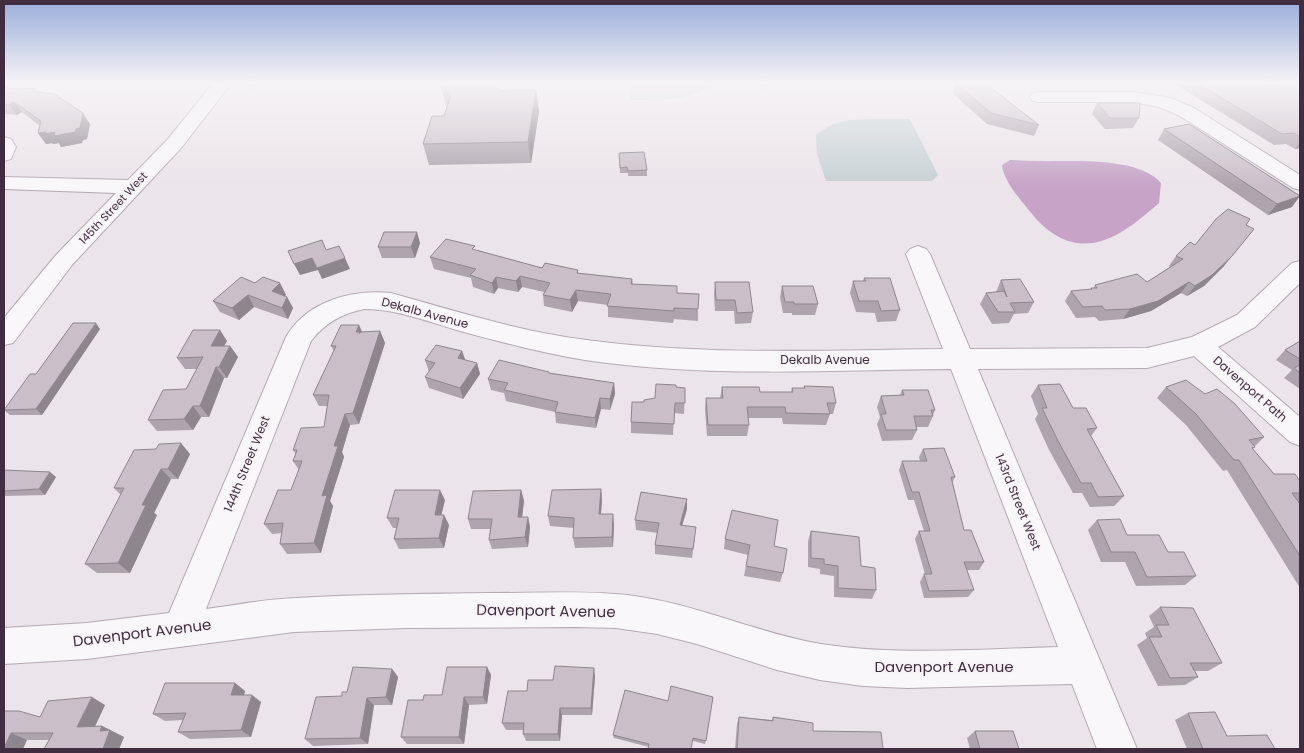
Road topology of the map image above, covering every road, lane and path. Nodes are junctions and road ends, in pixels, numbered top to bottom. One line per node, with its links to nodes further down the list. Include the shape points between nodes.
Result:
1 (196, 117): 7 (street, 145th Street West, via 176,143)
2 (1195, 117): 5 (street)
3 (4, 143): 4 (street)
4 (4, 155)
5 (1298, 180)
6 (4, 183): 7 (street)
7 (132, 187): 11 (street, 145th Street West, via 64,260)
8 (918, 254): 13 (street, 143rd Street West)
9 (1300, 269): 12 (street, Dekalb Avenue, via 1246,321)
10 (330, 311): 13 (street, Dekalb Avenue, via 356,302 383,300 552,345 655,358); 15 (street, 144th Street West, via 299,337)
11 (4, 336)
12 (1199, 345): 13 (street, Dekalb Avenue, via 1147,358); 14 (street, Davenport Path)
13 (961, 359): 17 (street, 143rd Street West)
14 (1300, 434)
15 (180, 629): 16 (street, Davenport Avenue, via 87,641); 17 (street, Davenport Avenue, via 352,612 616,611 698,626 777,652 820,662 863,667)
16 (4, 646)
17 (1083, 665): 18 (street, 143rd Street West)
18 (1117, 749)

